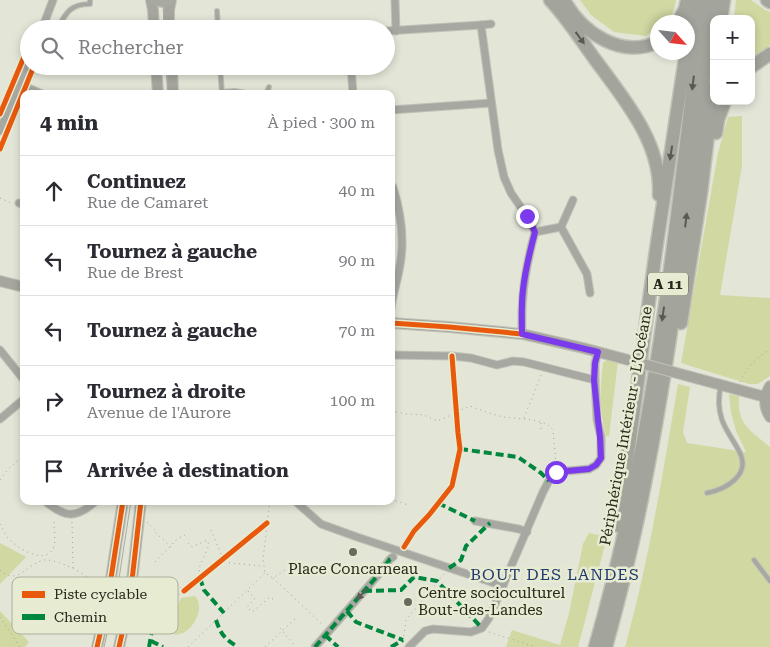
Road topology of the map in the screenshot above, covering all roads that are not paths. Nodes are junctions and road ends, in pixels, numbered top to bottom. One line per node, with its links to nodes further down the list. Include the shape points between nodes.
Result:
1 (53, 0): 18 (street)
2 (90, 0): 19 (lane, via 90,4 79,4 67,12)
3 (151, 0): 20 (street)
4 (156, 0): 5 (main road)
5 (170, 0): 21 (street)
6 (395, 0): 25 (street)
7 (550, 0): 53 (highway, one-way to 53, via 635,116 648,140 659,192)
8 (564, 0): 26 (highway, via 585,26 600,38 627,47)
9 (687, 0): 15 (highway)
10 (693, 0): 16 (highway)
11 (703, 0): 82 (highway, Périphérique Intérieur - L’Océane / A 11, one-way to 82, via 659,348)
12 (713, 0): 71 (highway, A 11, one-way to 12, via 675,304)
13 (724, 0): 17 (highway)
14 (217, 11): 22 (lane)
15 (682, 15)
16 (691, 15)
17 (722, 15)
18 (45, 20)
19 (62, 20)
20 (153, 20)
21 (169, 20)
22 (218, 20)
23 (491, 24): 24 (street)
24 (481, 25): 25 (street); 43 (street)
25 (396, 30)
26 (650, 44)
27 (770, 54): 29 (highway)
28 (685, 60): 53 (highway, one-way to 53)
29 (755, 64)
30 (23, 75): 35 (street)
31 (157, 75): 38 (street)
32 (172, 75): 39 (street)
33 (220, 75): 40 (lane)
34 (352, 75): 42 (street)
35 (19, 84): 37 (street); 47 (street)
36 (269, 86): 41 (lane)
37 (33, 90)
38 (158, 90)
39 (173, 90)
40 (221, 90)
41 (268, 90)
42 (353, 90)
43 (491, 103): 46 (street); 52 (street, via 504,177)
44 (712, 105): 48 (highway)
45 (724, 105): 48 (highway, via 706,186)
46 (395, 110)
47 (0, 130)
48 (701, 193): 71 (highway, via 655,469)
49 (395, 194): 56 (street, via 403,233)
50 (573, 200): 51 (street)
51 (561, 227): 52 (street); 57 (street, via 587,274)
52 (535, 232): 59 (street, via 522,292)
53 (656, 250): 82 (highway, via 613,552)
54 (0, 281): 55 (street)
55 (20, 286)
56 (395, 289)
57 (590, 293)
58 (395, 323): 59 (street)
59 (522, 334): 61 (street)
60 (0, 350): 63 (street)
61 (598, 352): 64 (street); 65 (street, bridge)
62 (395, 355): 64 (street, via 452,356 497,365 524,362)
63 (20, 375)
64 (594, 380): 79 (street, via 601,458 589,469 552,475)
65 (721, 385): 67 (street); 72 (lane, via 718,397 721,417 740,452 743,465 733,482)
66 (770, 386): 67 (street)
67 (765, 397): 69 (street)
68 (20, 402): 70 (street)
69 (770, 417)
70 (0, 419)
71 (643, 493): 94 (highway, A 11)
72 (707, 493)
73 (49, 505): 74 (street, via 65,514 76,514)
74 (91, 505)
75 (122, 505): 83 (street)
76 (141, 505): 84 (street)
77 (300, 505): 86 (street, via 321,524)
78 (475, 521): 79 (street)
79 (527, 532): 86 (street)
80 (393, 557): 91 (street, one-way to 91)
81 (754, 560): 85 (lane)
82 (617, 565): 93 (highway, Périphérique Intérieur - L’Océane / A 11)
83 (111, 577)
84 (132, 577)
85 (770, 581)
86 (503, 586): 92 (street, via 482,628 471,632 425,631)
87 (100, 634): 89 (street)
88 (122, 634): 90 (street)
89 (97, 647)
90 (119, 647)
91 (315, 647)
92 (409, 647)
93 (595, 647)
94 (606, 647)

